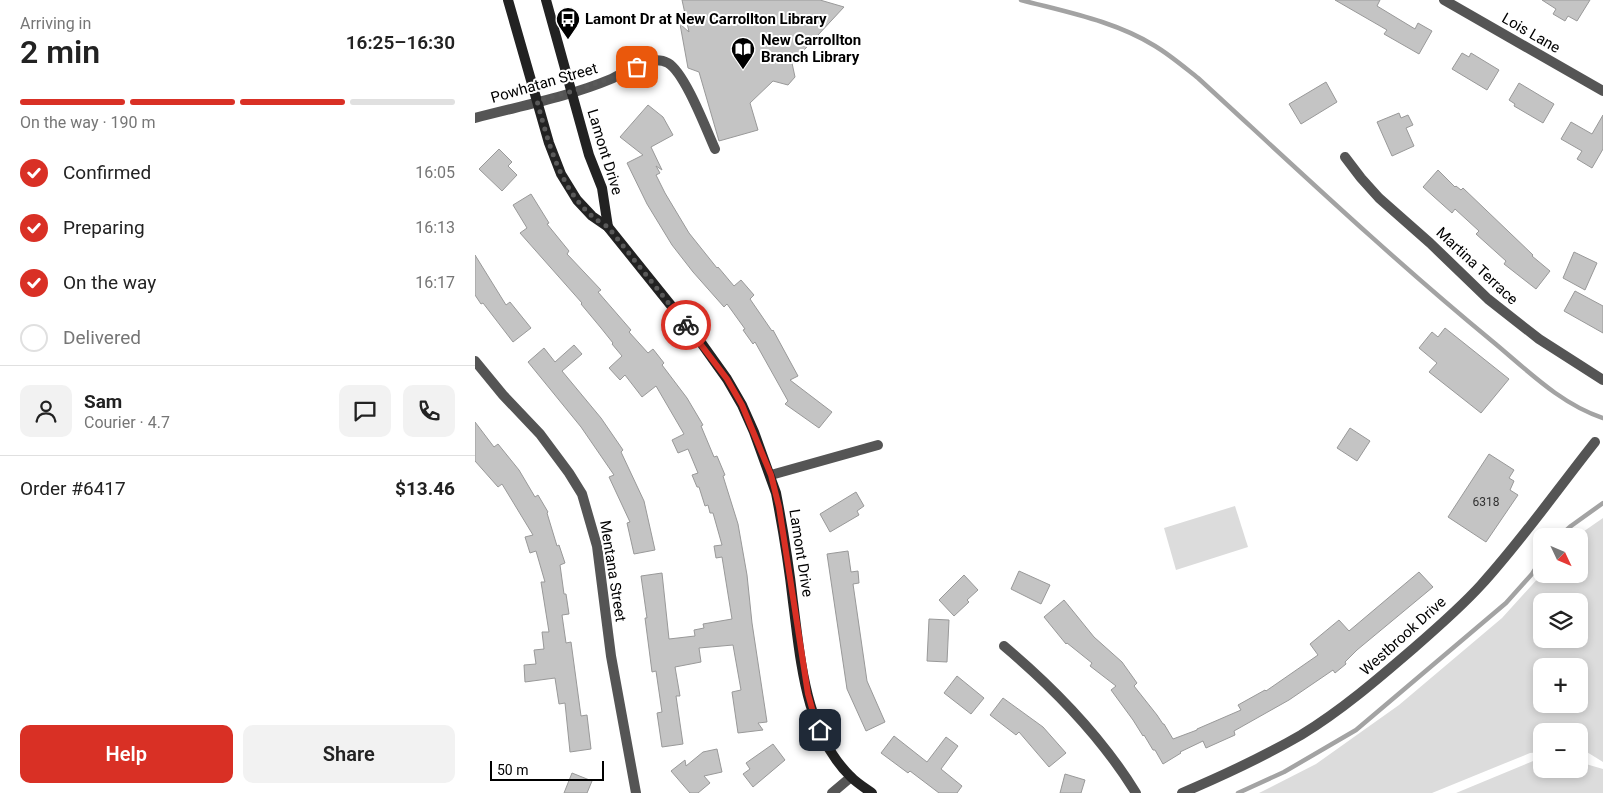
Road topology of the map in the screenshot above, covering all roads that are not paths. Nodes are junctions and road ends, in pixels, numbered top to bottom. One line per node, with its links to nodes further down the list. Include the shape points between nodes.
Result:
1 (508, 0): 6 (street, Lamont Drive)
2 (546, 0): 5 (street, Lamont Drive)
3 (1444, 0): 4 (street, Lois Lane)
4 (1603, 91)
5 (572, 92): 6 (street, Powhatan Street); 8 (street, Powhatan Street, via 650,61 665,62 682,77); 10 (street, Lamont Drive, via 601,188)
6 (537, 101): 7 (street, Powhatan Street); 10 (street, Lamont Drive, via 561,174 577,200)
7 (475, 118)
8 (715, 149)
9 (1345, 157): 12 (street, Martina Terrace, via 1379,198 1488,299 1539,339)
10 (608, 227): 15 (street, Lamont Drive, via 727,379 742,405)
11 (475, 361): 18 (street, Mentana Street, via 540,434 582,494 597,546 611,656)
12 (1603, 380)
13 (1595, 442): 22 (street, Westbrook Drive, via 1481,586 1366,689 1302,734)
14 (878, 445): 15 (street)
15 (771, 475): 17 (street, Lamont Drive, via 779,507 808,694 827,744)
16 (1004, 646): 21 (street, via 1077,715 1121,769)
17 (851, 777): 19 (street); 20 (street, Lamont Drive)
18 (636, 793)
19 (832, 793)
20 (872, 793)
21 (1136, 793)
22 (1181, 793)

